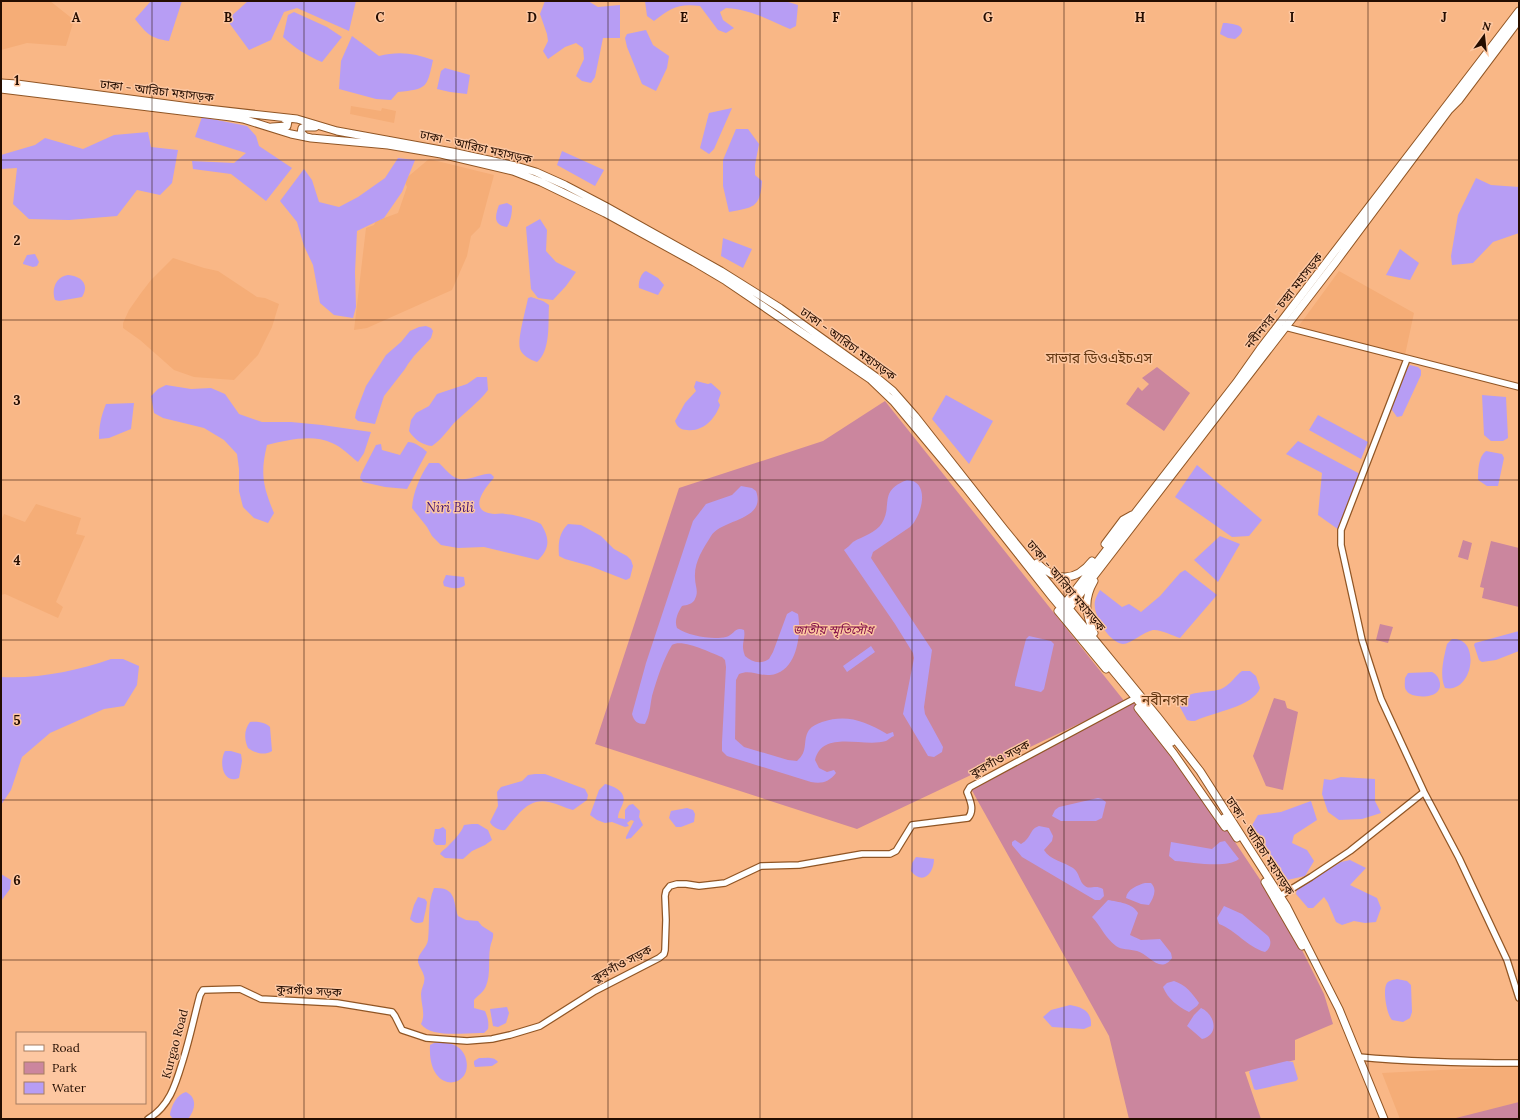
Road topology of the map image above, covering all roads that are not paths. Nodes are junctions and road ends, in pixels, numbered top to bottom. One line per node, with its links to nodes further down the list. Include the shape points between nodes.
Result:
1 (1519, 11): 13 (highway, নবীনগর - চন্দ্রা মহাসড়ক)
2 (1519, 20): 9 (highway, নবীনগর - চন্দ্রা মহাসড়ক)
3 (1, 83): 5 (highway, ঢাকা - আরিচা মহাসড়ক)
4 (1, 89): 6 (highway, via 231,117)
5 (281, 117): 6 (highway, via 288,121 287,126); 7 (highway, ঢাকা - আরিচা মহাসড়ক, via 306,121)
6 (265, 127): 8 (highway)
7 (326, 128): 8 (highway, via 302,128 301,133); 14 (highway, ঢাকা - আরিচা মহাসড়ক, via 452,152 536,172 605,206 721,271 780,308 893,391)
8 (306, 137): 12 (highway, via 388,145 501,168 541,182 605,213 726,281 870,380 894,402)
9 (1285, 327): 10 (street); 13 (highway, নবীনগর - চন্দ্রা মহাসড়ক)
10 (1407, 359): 11 (street); 18 (street, via 1341,530 1341,544 1362,640 1381,699)
11 (1519, 387)
12 (943, 460): 15 (highway); 17 (highway, via 945,469 951,477)
13 (1137, 516): 14 (highway, via 1124,520 1090,564 1076,576 1048,573); 15 (highway, নবীনগর - চন্দ্রা মহাসড়ক); 16 (highway, via 1136,529 1094,581 1086,601 1086,612)
14 (1016, 542): 15 (highway, ঢাকা - আরিচা মহাসড়ক)
15 (1067, 606): 16 (highway, ঢাকা - আরিচা মহাসড়ক); 19 (highway, via 1197,776)
16 (1097, 641): 20 (highway, ঢাকা - আরিচা মহাসড়ক, via 1200,771)
17 (1132, 700): 19 (highway, via 1174,754 1231,836); 21 (street, কুরগাঁও সড়ক, via 970,787 968,792 971,812 968,818 912,825 896,851 890,854 862,854 807,864 761,866 725,883 670,886 665,896 664,954 595,991 540,1026 492,1039 467,1042 426,1038 402,1030 392,1012 337,1003 261,1000 240,990)
18 (1424, 792): 20 (street, via 1350,851); 22 (street, via 1459,858 1507,960)
19 (1241, 844): 20 (highway)
20 (1277, 898): 23 (highway, ঢাকা - আরিচা মহাসড়ক, via 1287,907 1339,1009); 26 (highway, via 1324,985)
21 (203, 990): 25 (street, Kurgao Road, via 175,1087 157,1114)
22 (1519, 998)
23 (1359, 1058): 24 (street); 27 (highway, ঢাকা - আরিচা মহাসড়ক)
24 (1519, 1063)
25 (148, 1119)
26 (1380, 1119)
27 (1384, 1119)

